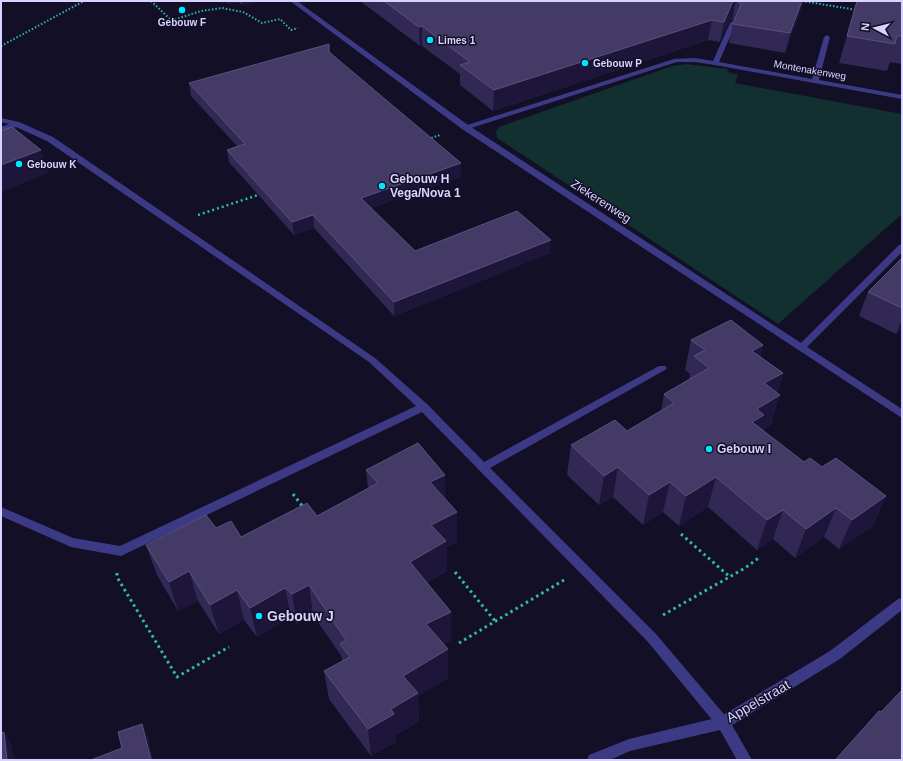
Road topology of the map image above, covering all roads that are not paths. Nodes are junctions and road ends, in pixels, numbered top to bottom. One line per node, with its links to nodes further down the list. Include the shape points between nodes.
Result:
1 (293, 1): 9 (street, Ziekerenweg)
2 (734, 23): 4 (street)
3 (827, 37): 5 (street)
4 (715, 63): 5 (street, Montenakenweg); 9 (street, Montenakenweg, via 676,60)
5 (815, 81): 6 (street, Montenakenweg)
6 (902, 97)
7 (1, 120): 8 (street)
8 (16, 124): 10 (street); 14 (street, via 50,139 372,360)
9 (465, 127): 12 (street, Ziekerenweg)
10 (1, 130)
11 (902, 248): 12 (street)
12 (801, 348): 15 (street, Ziekerenweg)
13 (662, 368): 16 (street)
14 (423, 407): 16 (street); 17 (street, via 121,551 70,542)
15 (902, 414)
16 (483, 467): 19 (street, via 641,627)
17 (1, 511)
18 (902, 603): 19 (street, Appelstraat, via 835,655)
19 (723, 722): 20 (street, Appelstraat, via 629,745); 21 (street)
20 (594, 760)
21 (746, 760)

